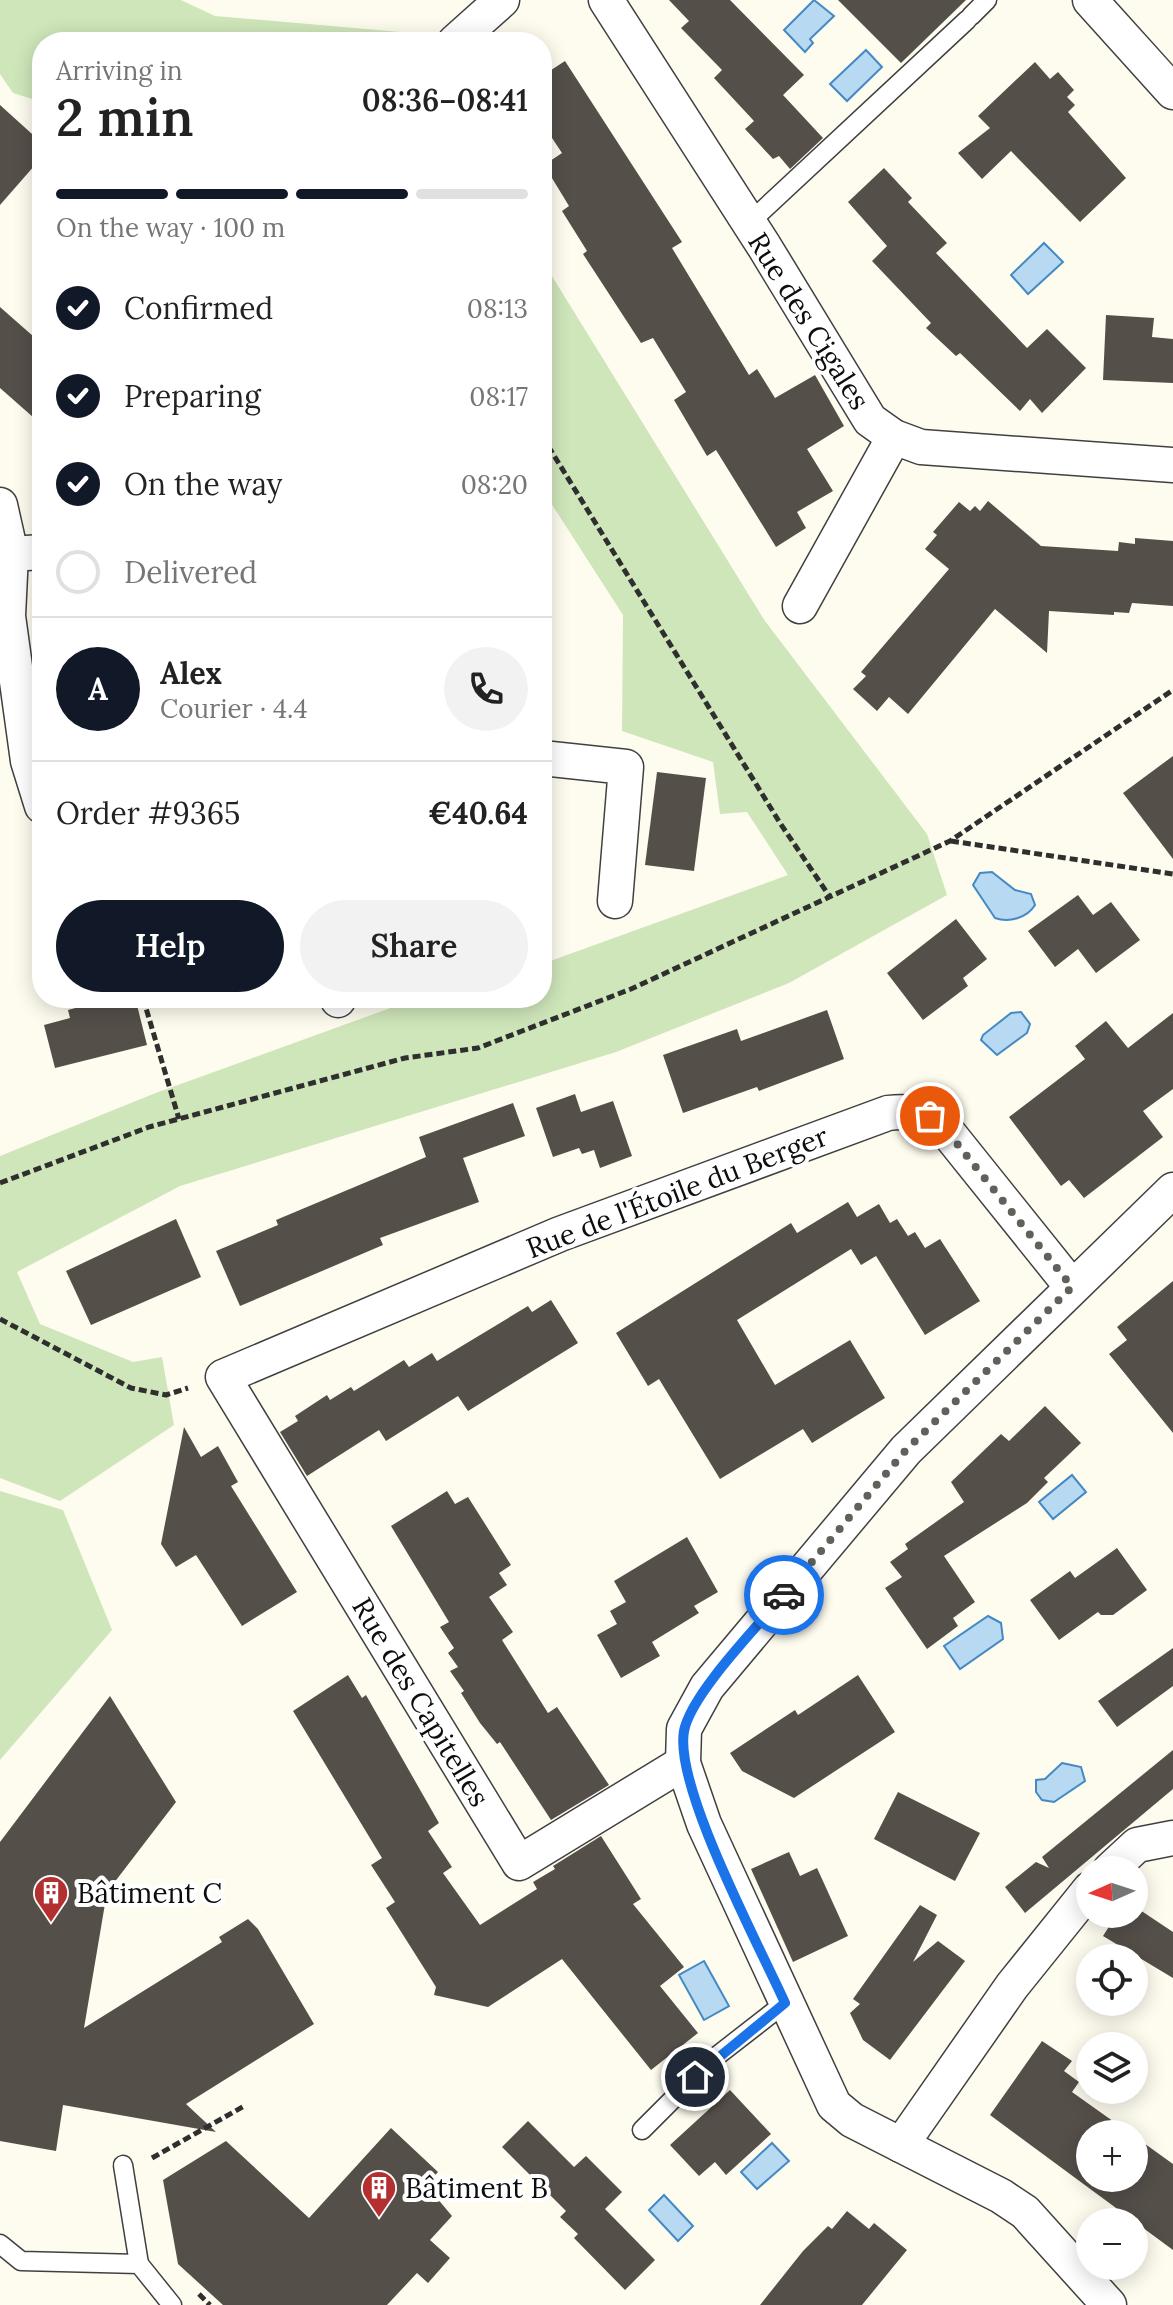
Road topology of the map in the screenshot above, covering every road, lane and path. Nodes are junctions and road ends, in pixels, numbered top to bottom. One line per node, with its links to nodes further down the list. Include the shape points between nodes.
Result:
1 (502, 0): 5 (street)
2 (606, 0): 7 (street, Rue des Cigales)
3 (987, 0): 7 (lane)
4 (1090, 0): 6 (street)
5 (466, 32)
6 (1173, 92)
7 (749, 223): 8 (street, Rue des Cigales, via 870,420)
8 (894, 437): 10 (street, Rue des Cigales, via 955,451); 13 (street)
9 (552, 452): 19 (path)
10 (1173, 465)
11 (0, 505): 12 (street)
12 (26, 553): 16 (street, via 8,616)
13 (800, 606)
14 (1173, 690): 17 (path)
15 (552, 759): 20 (street, via 626,767)
16 (32, 774)
17 (950, 841): 18 (path); 19 (path)
18 (1173, 874)
19 (830, 897): 22 (path, via 631,989 478,1048 405,1058)
20 (615, 901)
21 (146, 1008): 22 (path)
22 (179, 1119): 23 (path)
23 (0, 1183)
24 (1173, 1190): 25 (street)
25 (1072, 1287): 27 (street, Rue de l'Étoile du Berger, via 946,1130 930,1116 888,1113 560,1234); 28 (street, via 906,1450 707,1687 684,1729)
26 (0, 1319): 27 (path, via 131,1388 166,1395)
27 (223, 1377): 28 (street, Rue des Capitelles, via 519,1863)
28 (683, 1763): 32 (street, via 704,1824)
29 (1173, 1838): 30 (street, via 1137,1845)
30 (1125, 1856)
31 (1076, 1906): 35 (street, via 1012,1986)
32 (785, 2003): 34 (lane, via 713,2059); 35 (street, via 834,2105)
33 (246, 2105): 36 (path)
34 (642, 2130)
35 (901, 2145): 41 (street, via 1025,2212)
36 (154, 2158)
37 (123, 2165): 39 (lane)
38 (0, 2244): 39 (lane, via 21,2261)
39 (139, 2264): 40 (lane)
40 (172, 2305)
41 (1109, 2305)

